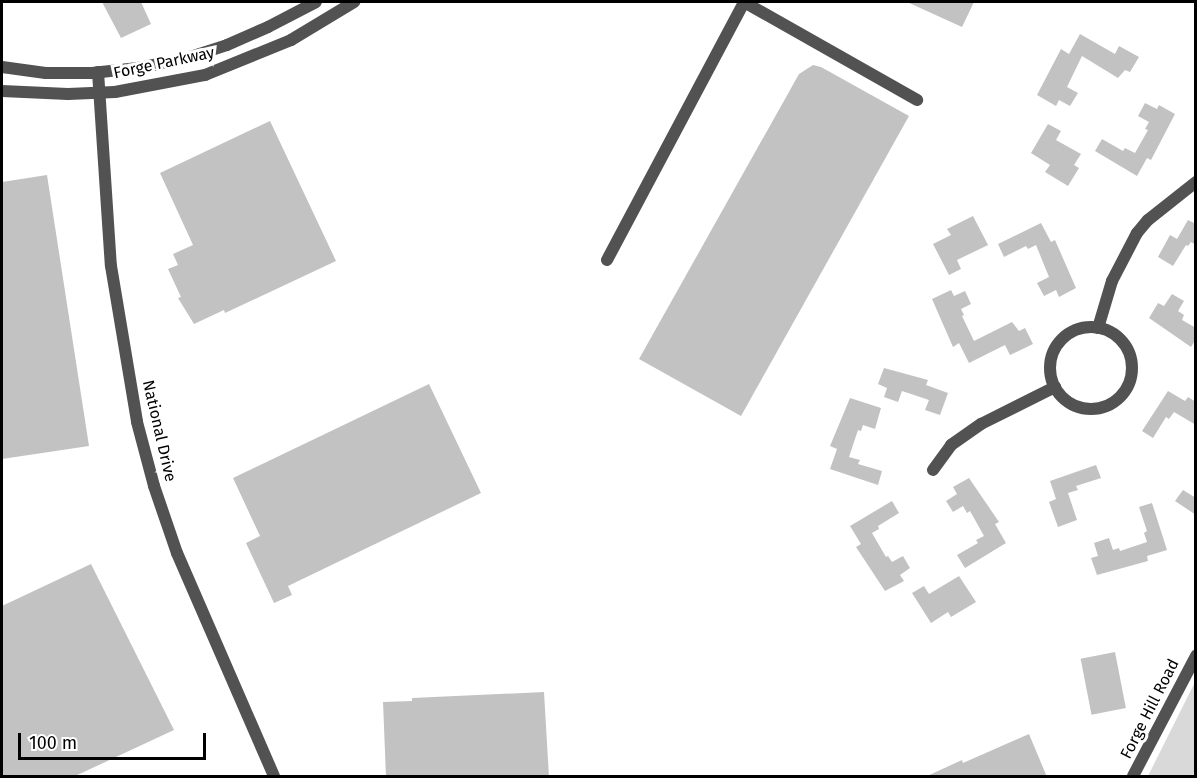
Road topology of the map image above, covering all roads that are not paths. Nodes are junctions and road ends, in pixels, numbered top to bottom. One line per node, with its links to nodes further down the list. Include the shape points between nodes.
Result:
1 (316, 2): 5 (street, Forge Parkway, via 227,45 184,59)
2 (354, 2): 7 (street, Forge Parkway, via 291,40 205,75)
3 (743, 2): 8 (street); 10 (street)
4 (2, 67): 5 (street, Forge Parkway, via 46,73)
5 (98, 72): 7 (street, National Drive)
6 (2, 91): 7 (street, Forge Parkway)
7 (100, 92): 15 (street, National Drive, via 111,266 137,422 177,553)
8 (917, 100)
9 (1196, 182): 11 (street, via 1137,233 1112,281)
10 (608, 260)
11 (1098, 328): 12 (street, via 1076,330 1059,344 1051,365); 12 (street, via 1110,332 1128,350 1132,368 1128,386 1111,404 1086,408 1063,398)
12 (1055, 387): 13 (street, via 981,424 951,445)
13 (933, 470)
14 (1196, 656): 16 (street, Forge Hill Road)
15 (274, 777)
16 (1133, 777)

